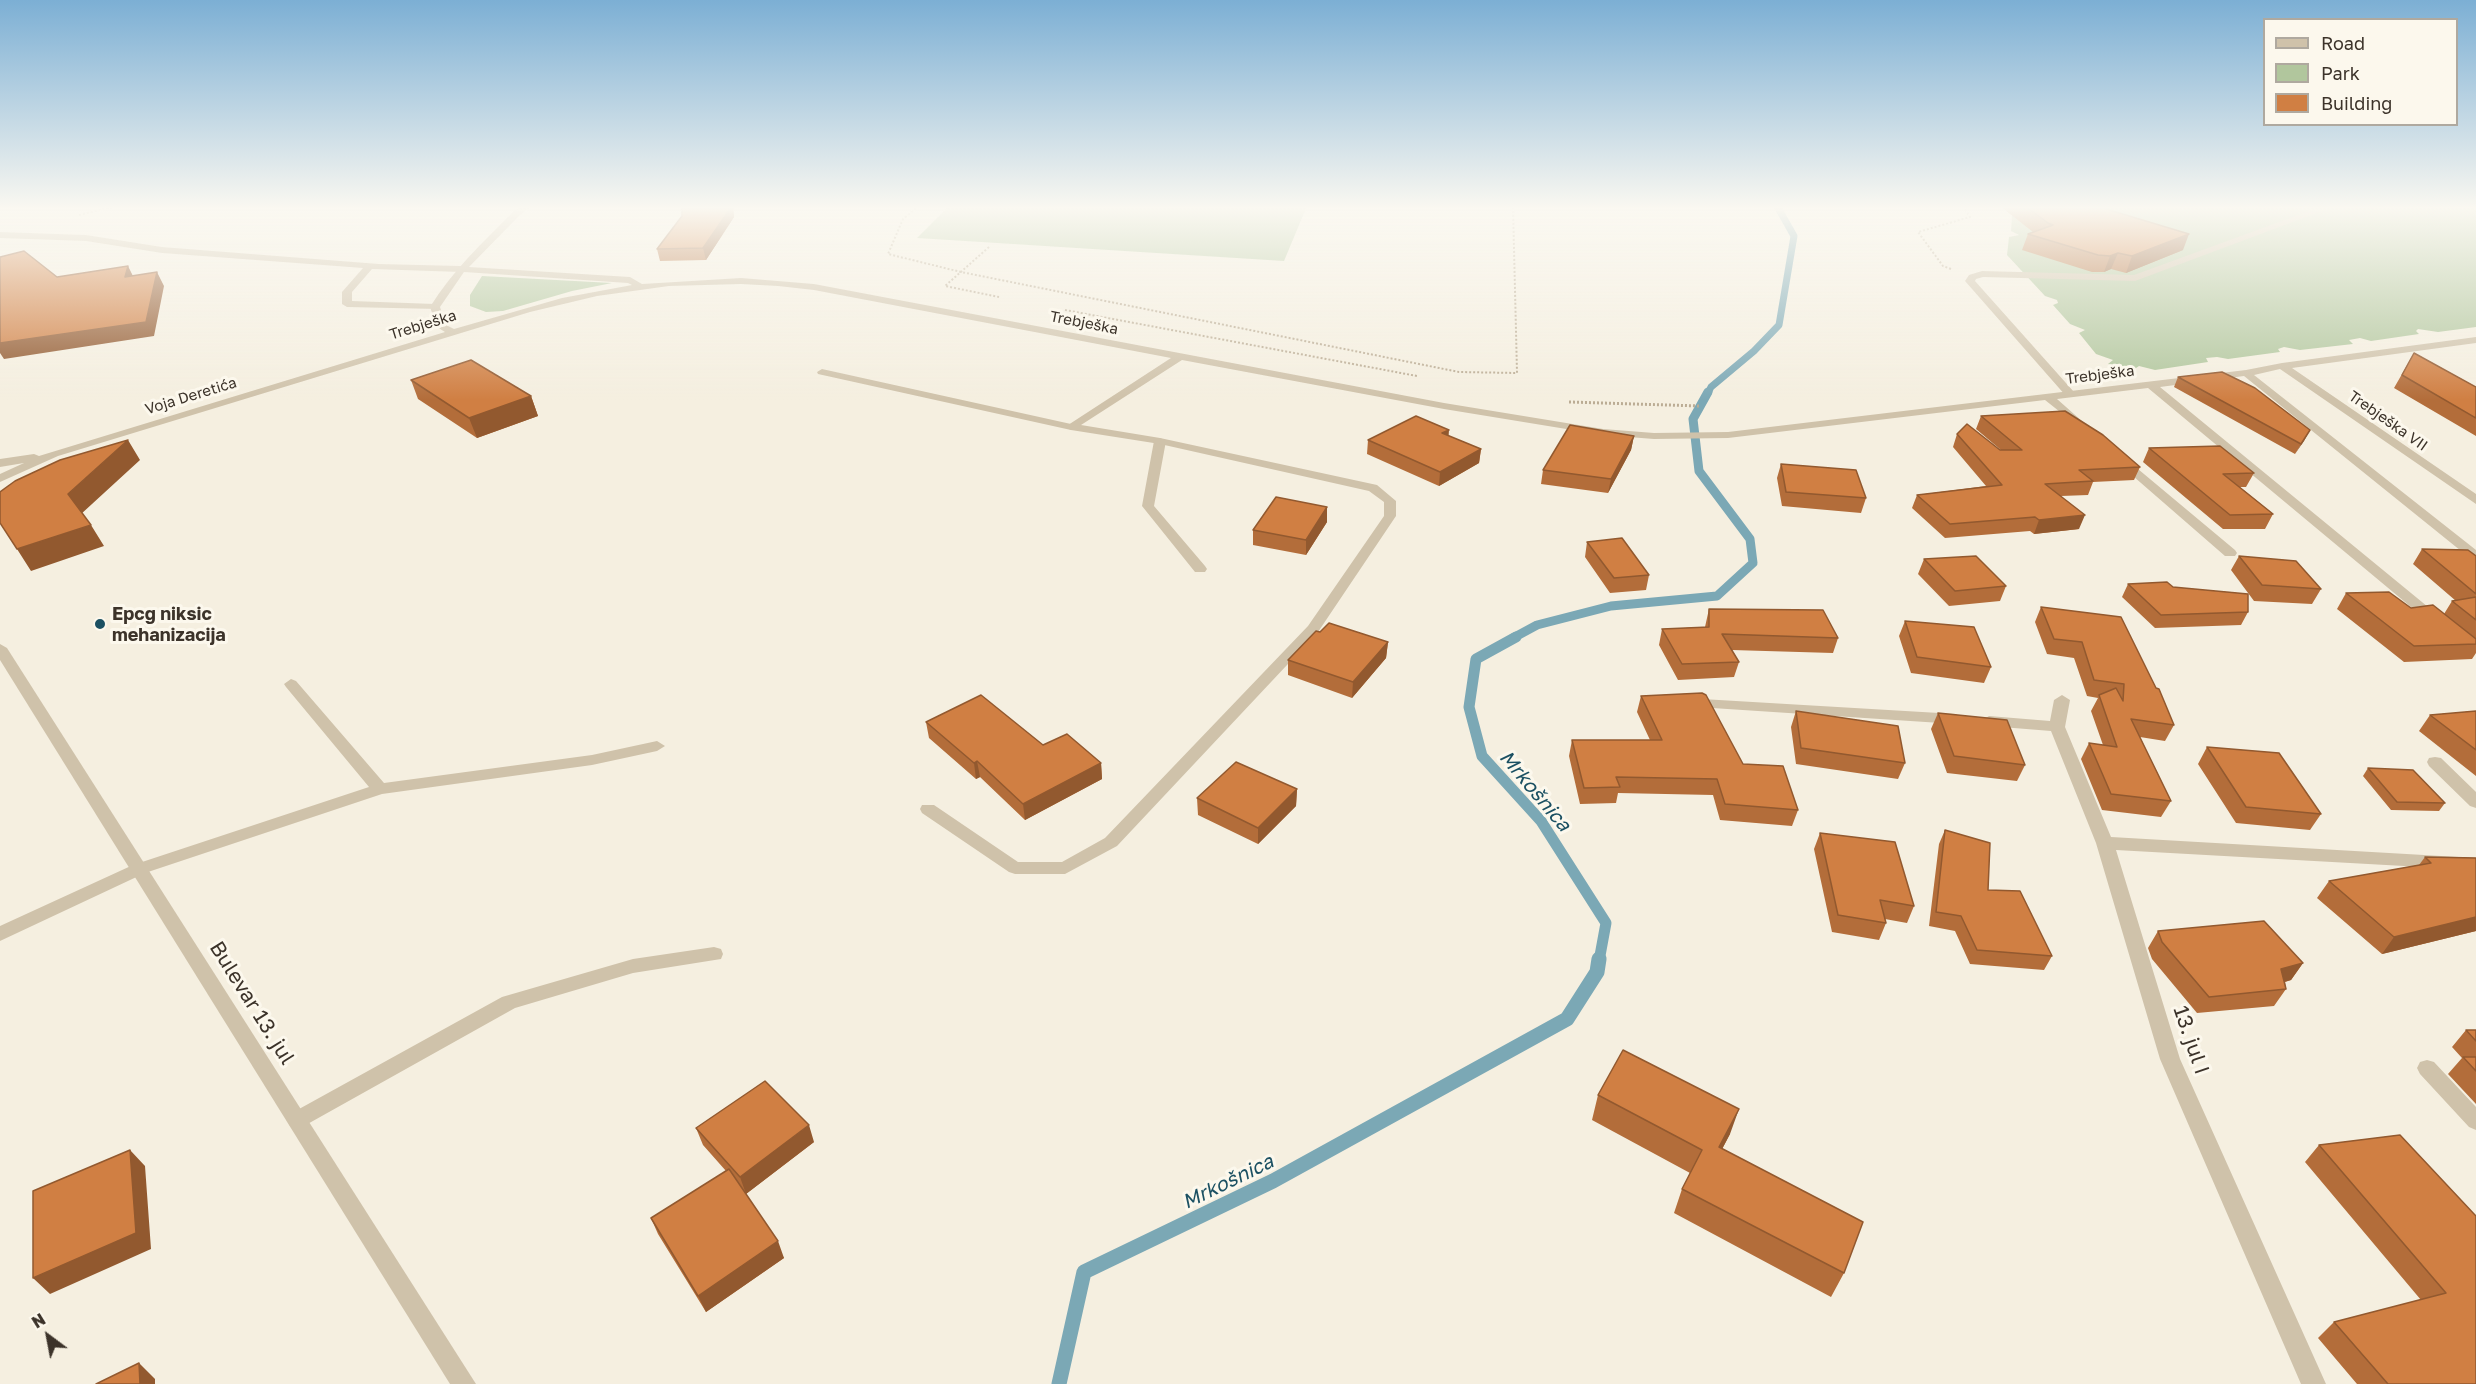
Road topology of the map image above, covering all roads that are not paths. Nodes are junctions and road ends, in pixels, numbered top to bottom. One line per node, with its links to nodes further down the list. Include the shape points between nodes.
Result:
1 (366, 271): 6 (street, via 347,292 347,304)
2 (460, 271): 6 (street)
3 (485, 271): 5 (street, via 630,280)
4 (2156, 271): 15 (street, via 2136,278 1982,274 1972,277 1970,281)
5 (643, 286): 7 (street, Trebješka, via 546,304); 9 (street, Trebješka, via 729,281 795,284)
6 (435, 307): 7 (street, via 442,327)
7 (453, 332): 11 (street, Trebješka)
8 (2476, 340): 10 (street, Trebješka)
9 (1179, 357): 16 (street, Trebješka, via 1444,406 1603,432 1654,436 1728,435); 17 (street)
10 (2282, 366): 13 (street, Trebješka); 24 (street, Trebješka VII)
11 (336, 367): 20 (street, Voja Deretića)
12 (822, 372): 17 (street)
13 (2246, 373): 14 (street, Trebješka); 26 (street)
14 (2150, 384): 15 (street, Trebješka); 28 (street)
15 (2070, 394): 16 (street, Trebješka)
16 (2047, 396): 18 (street)
17 (1071, 427): 19 (street)
18 (2090, 434)
19 (1160, 441): 27 (street, via 1148,506); 38 (street, via 1373,488 1390,501 1390,516 1313,629 1111,842 1065,868 1015,868)
20 (54, 454): 22 (street); 23 (street)
21 (2117, 456): 25 (street)
22 (0, 463)
23 (0, 478)
24 (2476, 501)
25 (2230, 553)
26 (2476, 556)
27 (1200, 569)
28 (2440, 624)
29 (0, 648): 41 (street, Bulevar 13. jul)
30 (291, 684): 36 (street)
31 (2062, 700): 33 (street)
32 (1702, 704): 33 (street)
33 (2057, 727): 39 (street, 13. jul I)
34 (657, 746): 36 (street, via 592,760)
35 (2435, 762): 37 (street)
36 (380, 789): 41 (street)
37 (2476, 802)
38 (928, 809)
39 (2105, 843): 40 (street); 48 (street, 13. jul I, via 2170,1059)
40 (2476, 864)
41 (139, 869): 42 (street); 45 (street, Bulevar 13. jul)
42 (0, 934)
43 (714, 954): 45 (street, via 633,966 509,1002)
44 (2427, 1068): 46 (street)
45 (297, 1120): 47 (street, Bulevar 13. jul)
46 (2476, 1121)
47 (464, 1384)
48 (2314, 1384)

